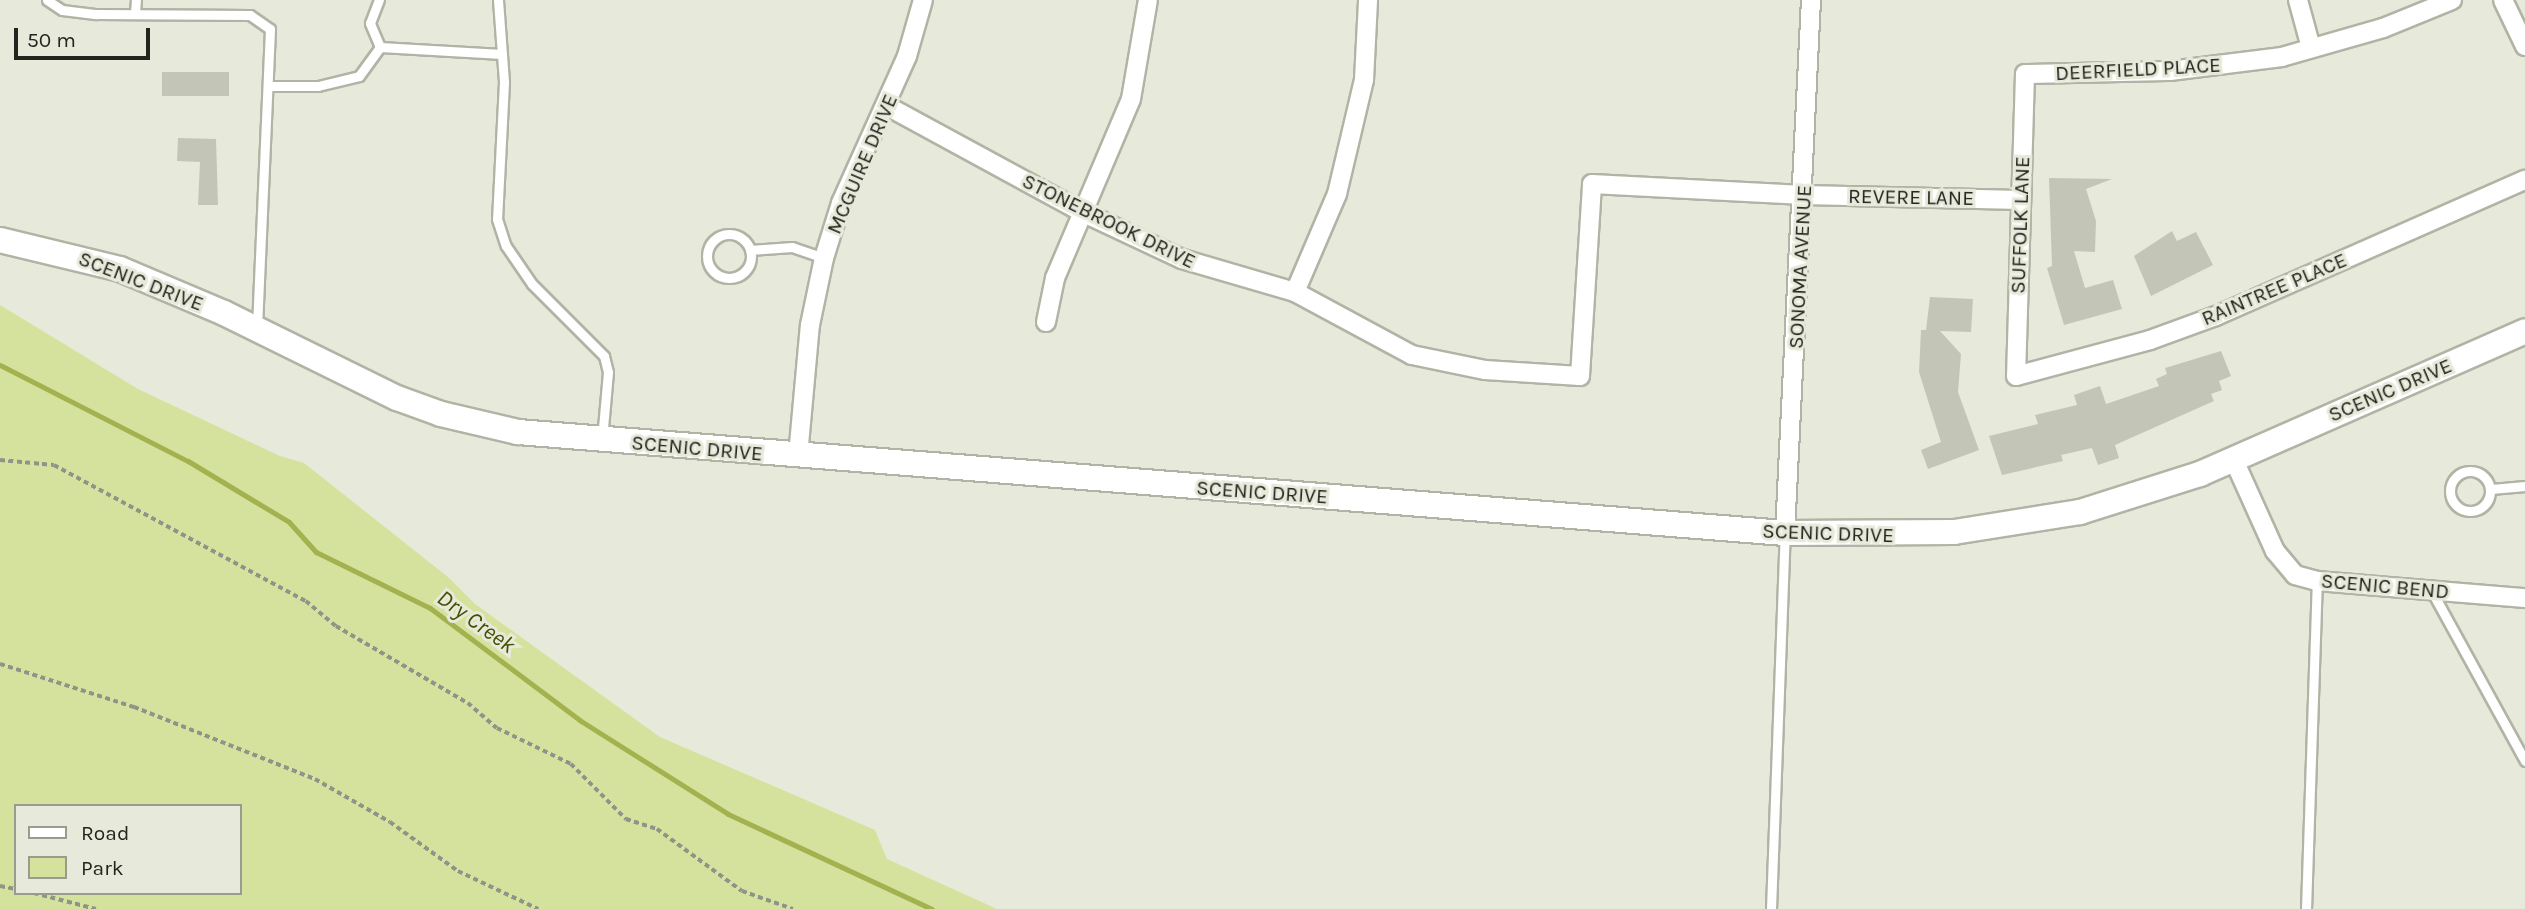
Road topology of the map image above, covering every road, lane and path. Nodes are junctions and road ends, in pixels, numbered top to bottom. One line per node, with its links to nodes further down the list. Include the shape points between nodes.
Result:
1 (47, 0): 12 (lane, via 62,10)
2 (136, 0): 12 (lane)
3 (379, 0): 14 (lane, via 370,23)
4 (498, 0): 16 (lane)
5 (923, 0): 19 (street, MCGUIRE DRIVE)
6 (1147, 0): 23 (street, via 1131,99)
7 (1368, 0): 27 (street, via 1364,80 1337,194)
8 (1811, 0): 21 (street, SONOMA AVENUE)
9 (2298, 0): 15 (street)
10 (2452, 0): 15 (street, DEERFIELD PLACE, via 2383,28)
11 (2502, 0): 13 (street)
12 (135, 13): 18 (lane, via 250,15 264,22 270,29)
13 (2525, 46)
14 (380, 47): 16 (lane); 18 (lane, via 359,76 337,84)
15 (2311, 48): 17 (street, DEERFIELD PLACE, via 2224,66 2170,71)
16 (502, 54): 33 (lane, via 497,219 506,246 532,284 604,356 608,372)
17 (2025, 74): 22 (street, SUFFOLK LANE)
18 (268, 86): 29 (lane)
19 (887, 106): 23 (street, STONEBROOK DRIVE); 26 (street, MCGUIRE DRIVE, via 841,203)
20 (2525, 180): 32 (street, RAINTREE PLACE, via 2216,316 2123,348)
21 (1804, 195): 22 (street, REVERE LANE); 31 (street, REVERE LANE, via 1592,184); 39 (street, SONOMA AVENUE)
22 (2021, 200): 32 (street, SUFFOLK LANE)
23 (1082, 212): 27 (street, STONEBROOK DRIVE, via 1182,259); 28 (street, via 1055,278)
24 (0, 240): 29 (main road, SCENIC DRIVE, via 120,269)
25 (750, 250): 25 (lane, via 740,237 723,235 709,245 707,262 718,276 735,278 748,267); 26 (lane, via 792,247)
26 (824, 258): 34 (street, MCGUIRE DRIVE, via 810,326)
27 (1295, 292): 31 (street, STONEBROOK DRIVE, via 1412,355 1485,370)
28 (1046, 322)
29 (257, 329): 33 (main road, SCENIC DRIVE, via 441,414 518,432)
30 (2525, 331): 35 (main road, SCENIC DRIVE)
31 (1580, 376)
32 (2016, 376)
33 (602, 440): 34 (main road, SCENIC DRIVE)
34 (798, 456): 39 (main road, SCENIC DRIVE)
35 (2233, 458): 39 (main road, SCENIC DRIVE, via 2141,495 2013,525 1894,535); 40 (street, SCENIC BEND, via 2282,564 2295,575)
36 (0, 460): 48 (path, via 54,464 306,601 335,626 468,703 497,728 570,764 626,819 657,829 743,891)
37 (2525, 486): 38 (lane)
38 (2491, 489): 38 (lane, via 2483,475 2468,470 2454,478 2449,493 2457,507 2472,512 2486,504)
39 (1785, 533): 49 (lane)
40 (2317, 581): 41 (street, SCENIC BEND); 50 (lane)
41 (2431, 590): 42 (street, SCENIC BEND); 44 (lane)
42 (2525, 598)
43 (0, 664): 47 (path, via 134,707 315,779 390,822 458,871)
44 (2525, 761)
45 (42, 895): 46 (path)
46 (96, 909)
47 (538, 909)
48 (793, 909)
49 (1771, 909)
50 (2306, 909)

